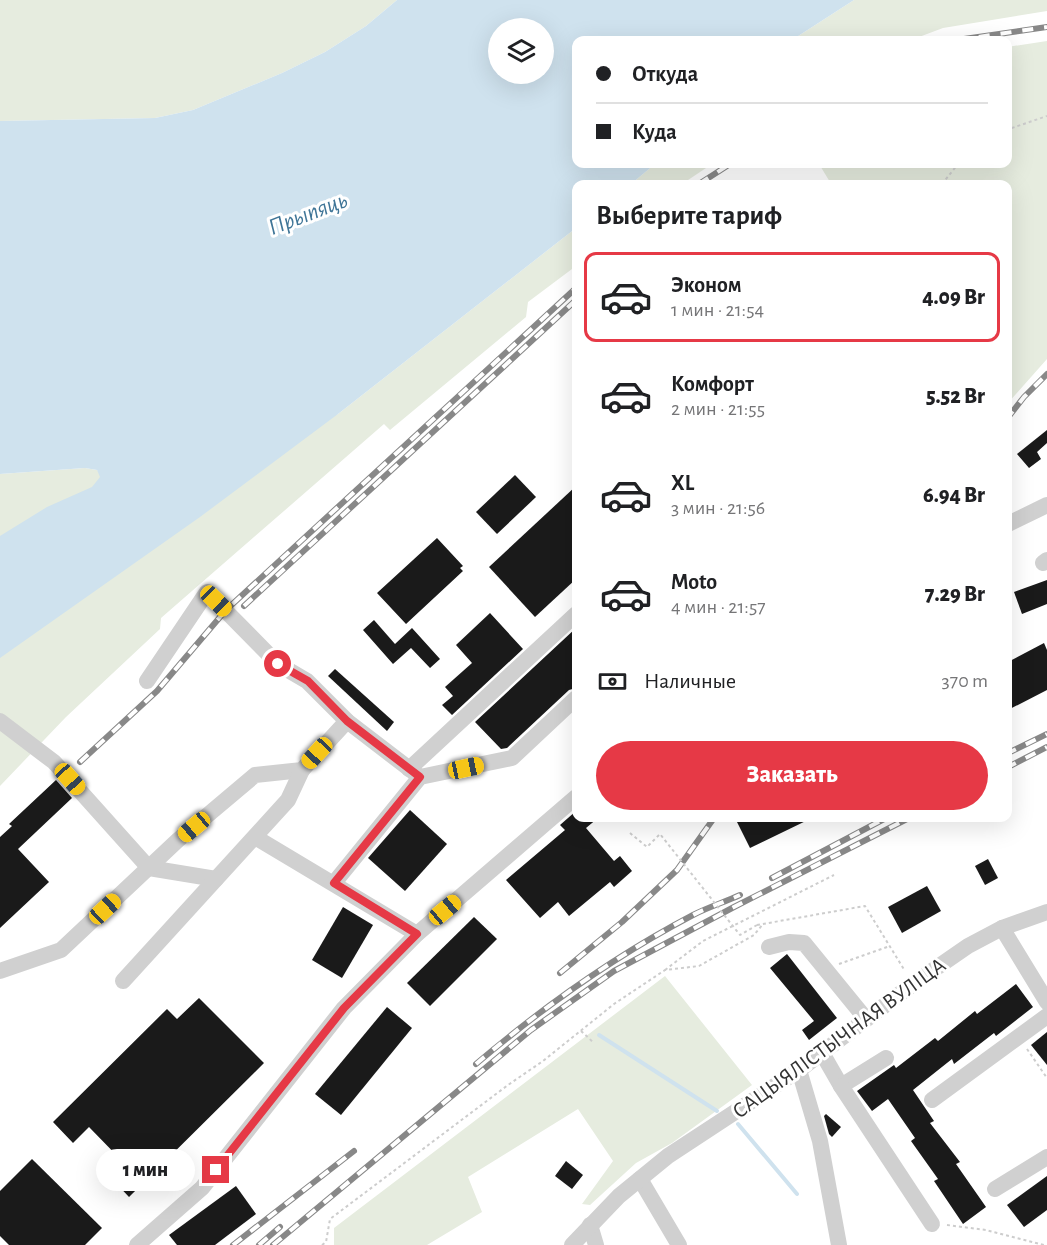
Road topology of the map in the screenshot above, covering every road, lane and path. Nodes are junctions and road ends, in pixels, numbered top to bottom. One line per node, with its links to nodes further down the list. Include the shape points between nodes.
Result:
1 (1047, 116): 2 (path)
2 (1012, 128)
3 (955, 168): 4 (path)
4 (945, 180)
5 (1047, 505): 6 (street)
6 (1012, 522)
7 (572, 618): 13 (street)
8 (147, 681): 11 (street, via 207,592 278,664 308,681)
9 (572, 702): 13 (street, via 512,758)
10 (0, 721): 17 (street, via 54,762)
11 (347, 721): 12 (street); 13 (street)
12 (302, 770): 16 (street, via 288,800); 17 (street, via 255,775)
13 (415, 773): 20 (street)
14 (572, 800): 24 (street)
15 (630, 833): 22 (path, bridge, via 646,847 660,834 740,935)
16 (255, 837): 19 (street); 20 (street)
17 (149, 867): 19 (street); 29 (street, via 61,950)
18 (834, 875): 28 (path, via 703,941)
19 (216, 879): 30 (street)
20 (334, 883): 24 (street)
21 (1047, 912): 23 (street, САЦЫЯЛІСТЫЧНАЯ ВУЛІЦА)
22 (763, 924): 25 (path, via 865,906); 28 (path, via 754,935 699,966)
23 (1002, 928): 31 (street, САЦЫЯЛІСТЫЧНАЯ ВУЛІЦА); 32 (street)
24 (417, 934): 49 (street, via 344,1008 202,1188)
25 (890, 946): 27 (path); 31 (path)
26 (769, 947): 27 (street, via 804,943)
27 (825, 969): 34 (street)
28 (665, 970): 35 (path)
29 (0, 971)
30 (123, 981)
31 (913, 984): 34 (street, САЦЫЯЛІСТЫЧНАЯ ВУЛІЦА)
32 (1047, 1002)
33 (1047, 1016): 36 (street)
34 (866, 1019): 38 (street, САЦЫЯЛІСТЫЧНАЯ ВУЛІЦА)
35 (581, 1031): 37 (path); 50 (path, via 330,1219)
36 (1019, 1037): 41 (path); 43 (street)
37 (594, 1043)
38 (822, 1053): 40 (street, САЦЫЯЛІСТЫЧНАЯ ВУЛІЦА); 42 (street)
39 (886, 1058): 42 (street)
40 (799, 1070): 45 (street, САЦЫЯЛІСТЫЧНАЯ ВУЛІЦА, via 668,1156); 54 (street, via 820,1141)
41 (1047, 1078)
42 (842, 1086): 47 (street)
43 (932, 1100)
44 (1047, 1157): 46 (street)
45 (640, 1179): 48 (street, САЦЫЯЛІСТЫЧНАЯ ВУЛІЦА); 53 (street)
46 (995, 1190)
47 (932, 1224): 55 (path, via 986,1230)
48 (590, 1225): 51 (street, САЦЫЯЛІСТЫЧНАЯ ВУЛІЦА); 52 (street)
49 (137, 1245)
50 (322, 1245)
51 (572, 1245)
52 (596, 1245)
53 (679, 1245)
54 (839, 1245)
55 (1044, 1245)

